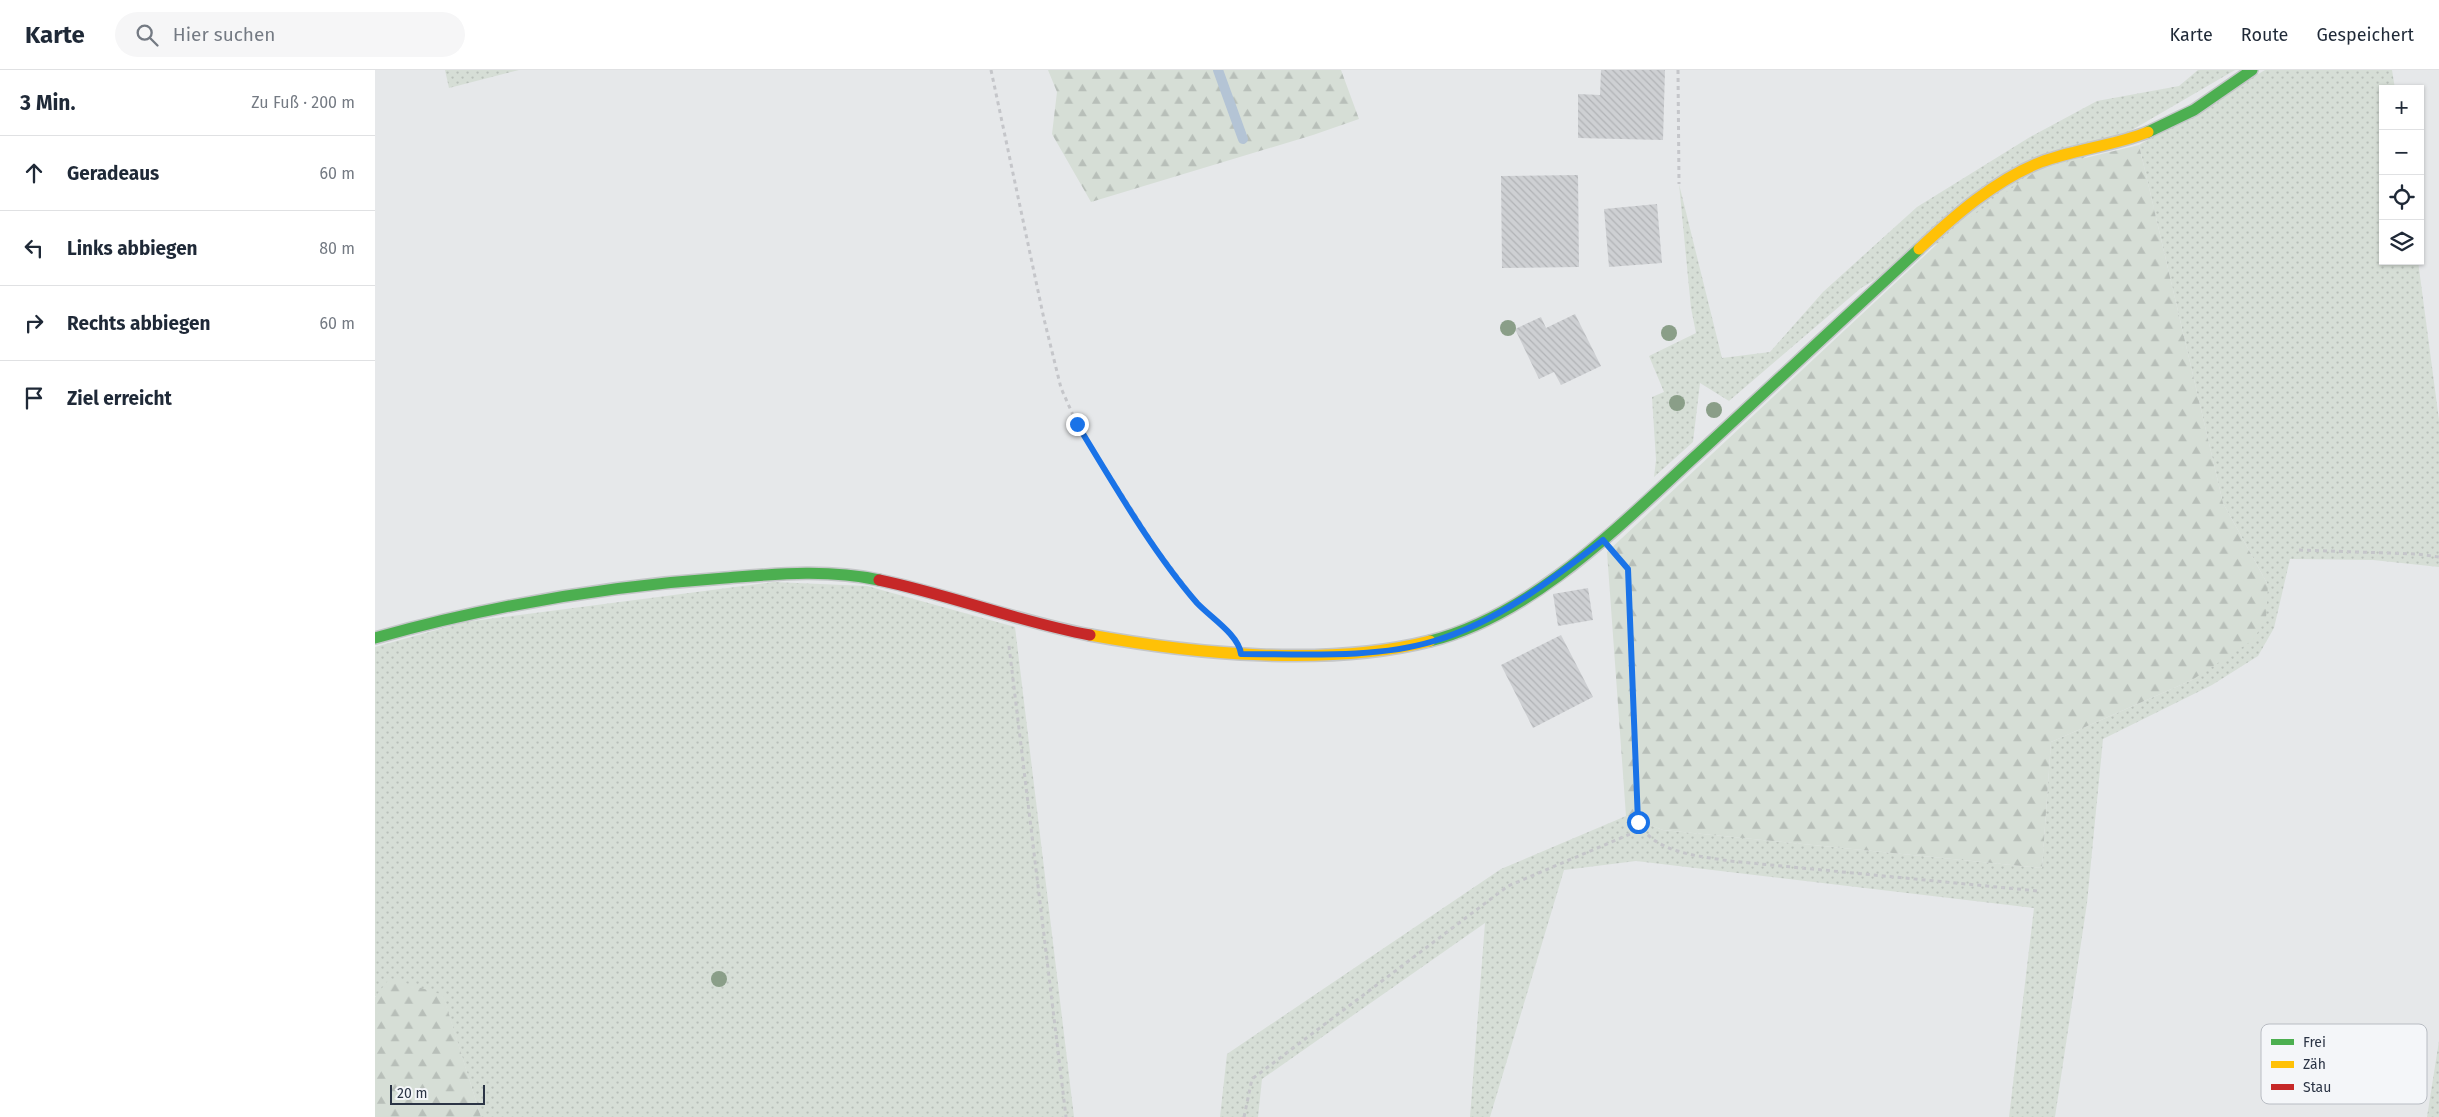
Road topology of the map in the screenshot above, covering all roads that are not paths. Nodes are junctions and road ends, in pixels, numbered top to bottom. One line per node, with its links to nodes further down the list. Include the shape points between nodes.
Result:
1 (2252, 70): 2 (street, via 2210,101 2169,124 2127,140 2039,163 1988,193 1942,227 1603,540 1549,581 1496,615 1433,641 1364,652 1241,654 1180,650 1133,644 1049,626 890,582 799,572 551,597 466,613)
2 (375, 638)

